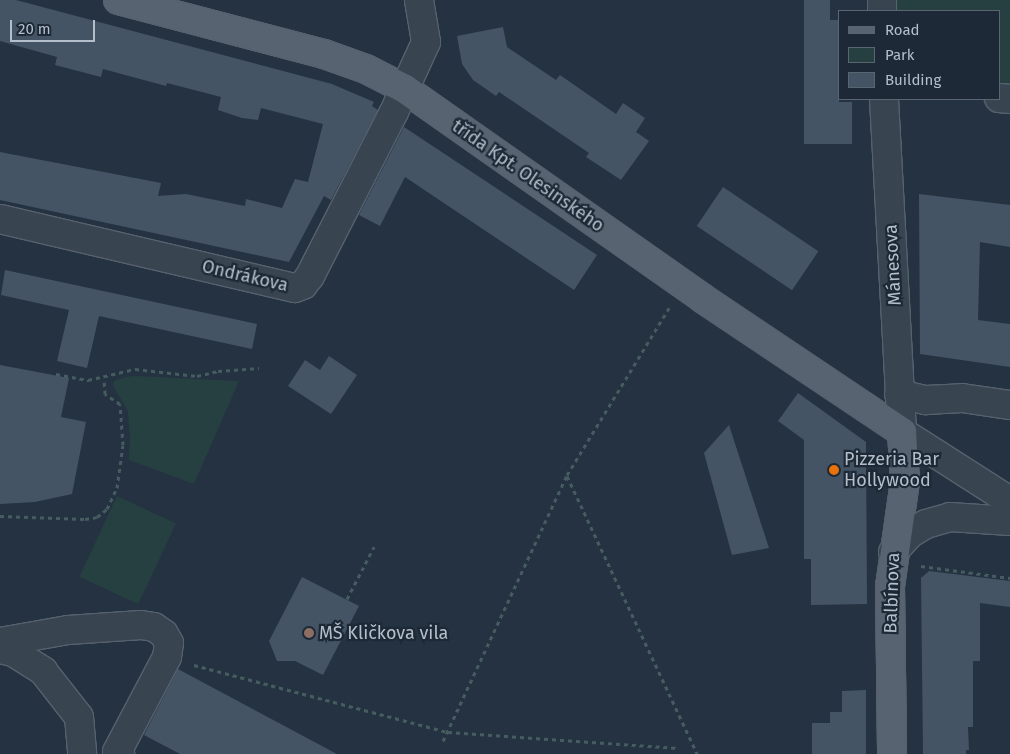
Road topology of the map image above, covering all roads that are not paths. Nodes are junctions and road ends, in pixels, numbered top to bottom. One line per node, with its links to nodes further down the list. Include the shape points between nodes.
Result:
1 (118, 0): 3 (main road, třída Kpt. Olesinského, via 324,54 366,69)
2 (419, 0): 3 (street, via 426,42)
3 (405, 89): 5 (street, Ondrákova, via 310,276 303,285 295,288); 8 (main road, třída Kpt. Olesinského, via 702,298)
4 (884, 100): 6 (street, Mánesova)
5 (0, 219)
6 (899, 394): 7 (street, via 926,400 962,398); 8 (street, Mánesova)
7 (1010, 405)
8 (902, 432): 9 (street); 11 (main road, Balbínova, via 905,481)
9 (1010, 502)
10 (1010, 521): 11 (street, via 950,517 911,532)
11 (893, 552): 16 (main road, Balbínova, via 890,586)
12 (0, 642): 15 (street, via 68,630 141,625 154,627 164,634 169,643 167,657 117,752)
13 (0, 649): 14 (street, via 13,652 43,671 79,717)
14 (82, 754)
15 (120, 754)
16 (892, 754)

